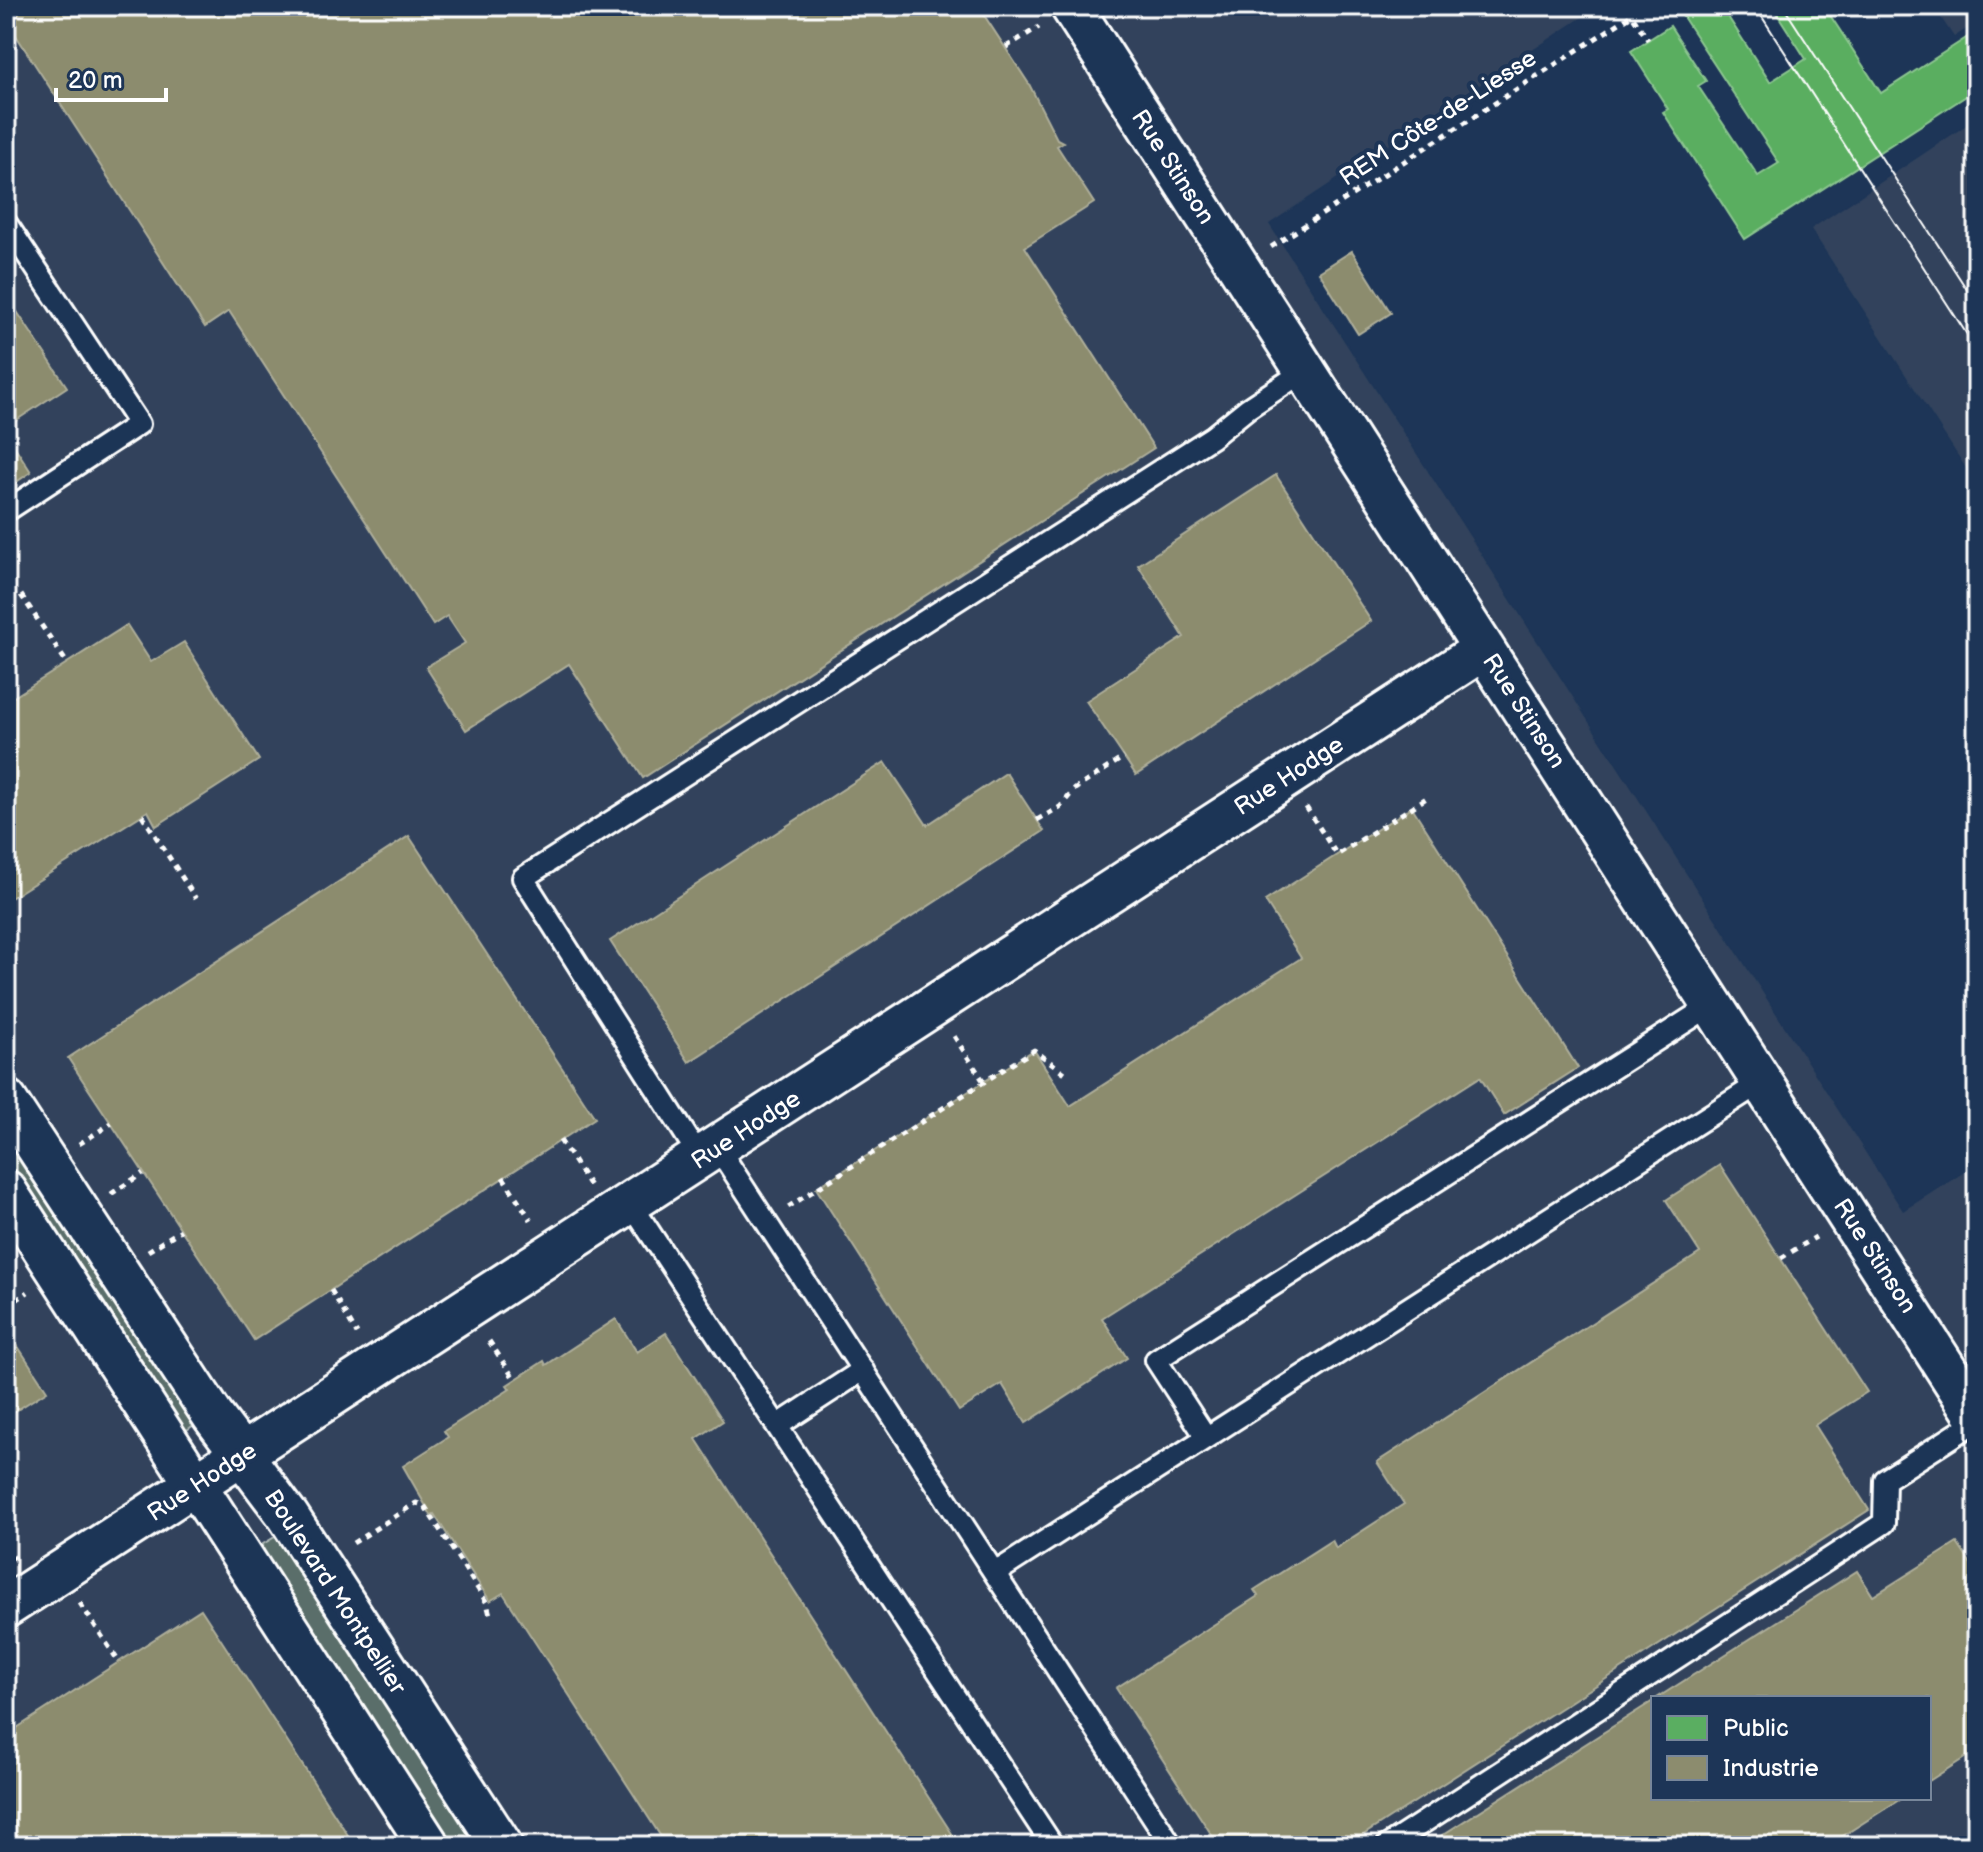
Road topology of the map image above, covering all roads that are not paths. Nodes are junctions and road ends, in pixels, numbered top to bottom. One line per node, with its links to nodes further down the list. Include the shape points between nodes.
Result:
1 (1055, 16): 3 (street, Rue Stinson, via 1238,268)
2 (6, 223): 4 (lane, via 139,424)
3 (1304, 371): 5 (street, Rue Stinson); 9 (lane, via 1212,437 523,878)
4 (6, 511)
5 (1484, 649): 6 (street, Rue Stinson); 9 (street, Rue Hodge)
6 (1713, 1004): 7 (street, Rue Stinson); 15 (lane, via 1156,1360)
7 (1763, 1081): 13 (street, Rue Stinson); 15 (lane)
8 (6, 1100): 16 (street, Boulevard Montpellier)
9 (710, 1153): 11 (street, Rue Hodge); 12 (lane)
10 (6, 1191): 17 (street)
11 (631, 1204): 14 (lane); 16 (street, Rue Hodge)
12 (863, 1370): 14 (lane); 18 (lane)
13 (1977, 1419): 24 (lane, via 1885,1480 1884,1523)
14 (777, 1426): 22 (lane)
15 (1206, 1437): 18 (lane)
16 (244, 1455): 17 (street, Rue Hodge); 21 (street, Boulevard Montpellier)
17 (198, 1484): 19 (street, Rue Hodge); 20 (street)
18 (995, 1573): 23 (lane)
19 (6, 1607)
20 (429, 1846)
21 (502, 1846)
22 (1053, 1846)
23 (1172, 1846)
24 (1387, 1846)

